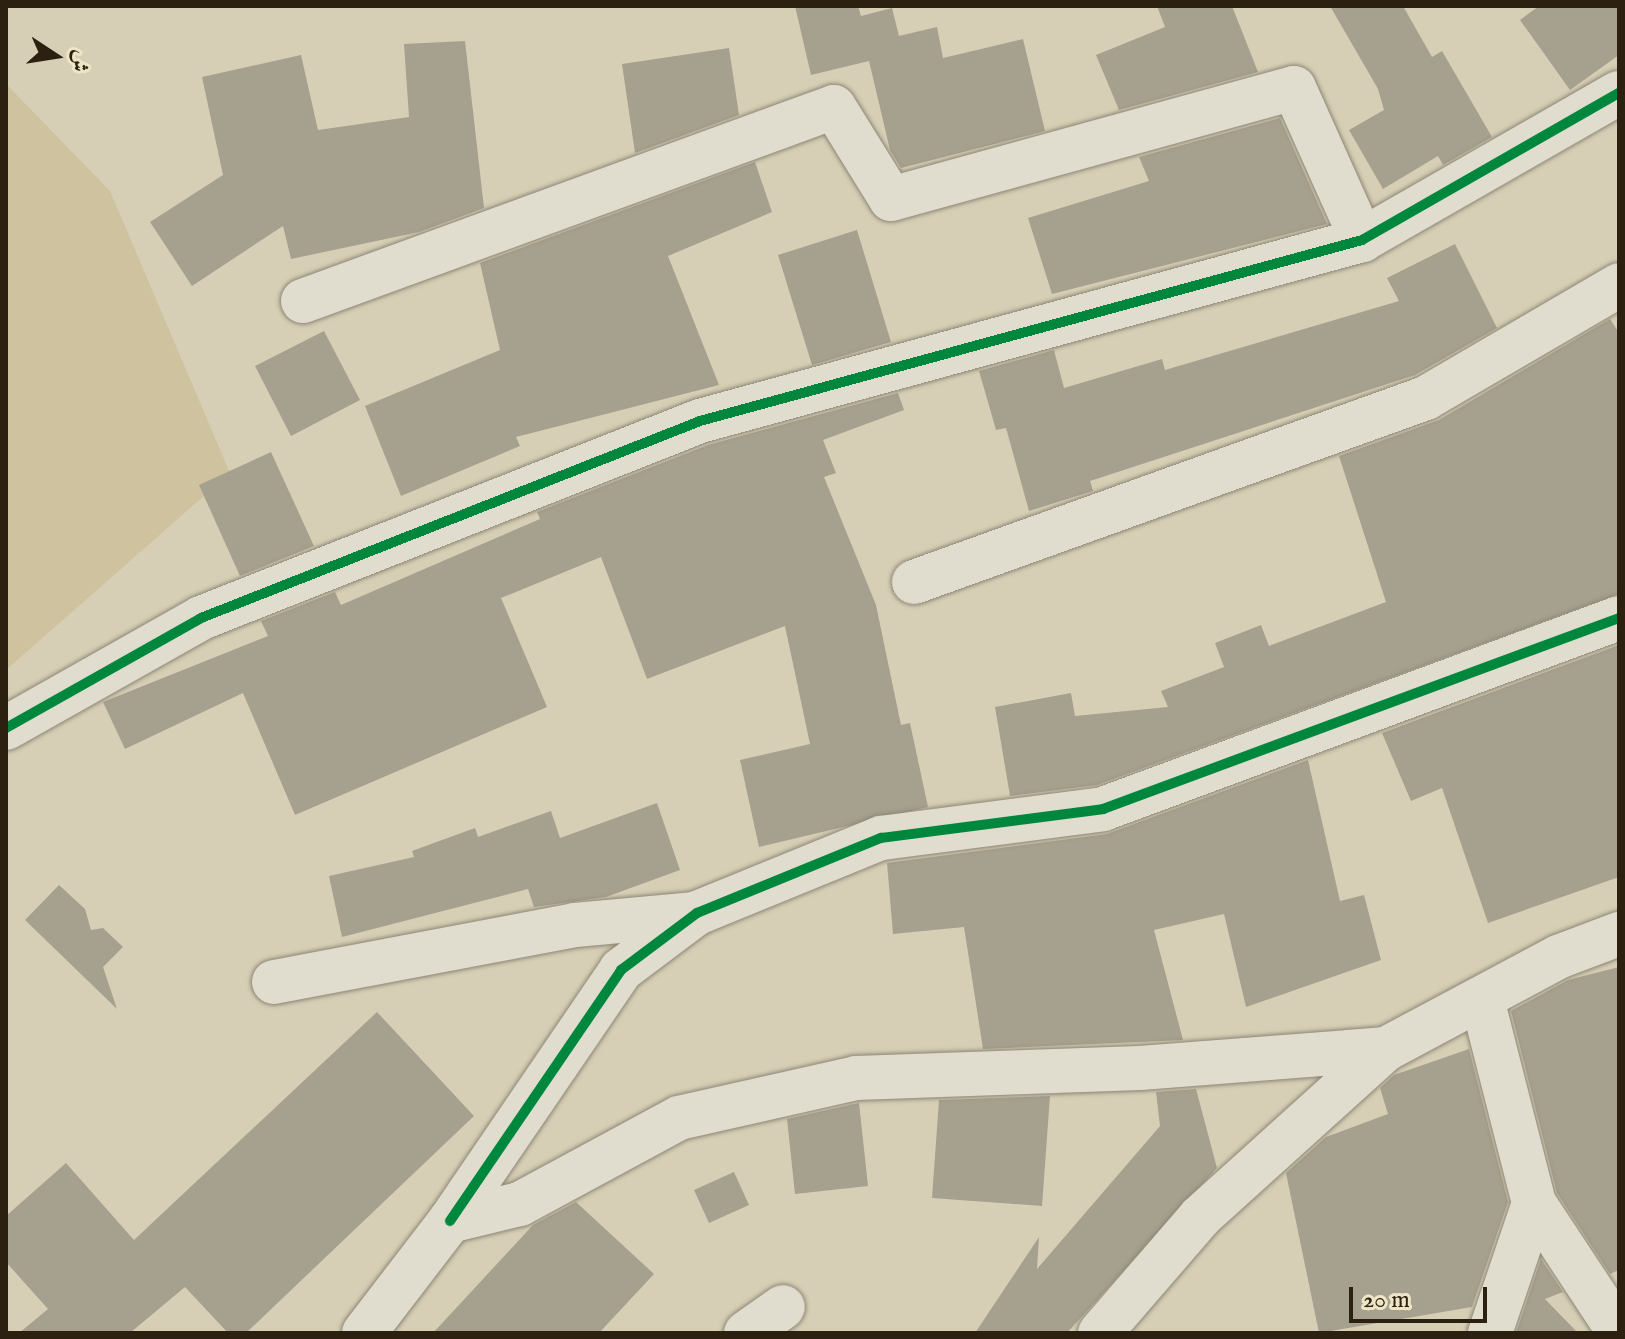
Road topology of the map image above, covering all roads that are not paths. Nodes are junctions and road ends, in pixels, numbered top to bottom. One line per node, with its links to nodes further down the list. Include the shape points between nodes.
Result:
1 (1619, 93): 2 (street)
2 (1362, 240): 4 (street, via 1294,88 891,199 834,107); 7 (street, via 700,421 201,618)
3 (1619, 285): 5 (street, via 1426,398)
4 (303, 301)
5 (914, 582)
6 (1619, 618): 8 (street, via 1103,809 881,838)
7 (6, 728)
8 (697, 913): 10 (street, via 575,925); 14 (street, via 621,970)
9 (1619, 934): 11 (street)
10 (274, 982)
11 (1482, 999): 12 (street); 13 (street)
12 (1386, 1049): 14 (street, via 1140,1068 856,1078 679,1118 520,1204); 19 (street, via 1200,1217)
13 (1534, 1203): 16 (street); 20 (street)
14 (450, 1221): 17 (street)
15 (783, 1307): 18 (street)
16 (1619, 1332)
17 (364, 1333)
18 (746, 1333)
19 (1100, 1333)
20 (1490, 1333)

